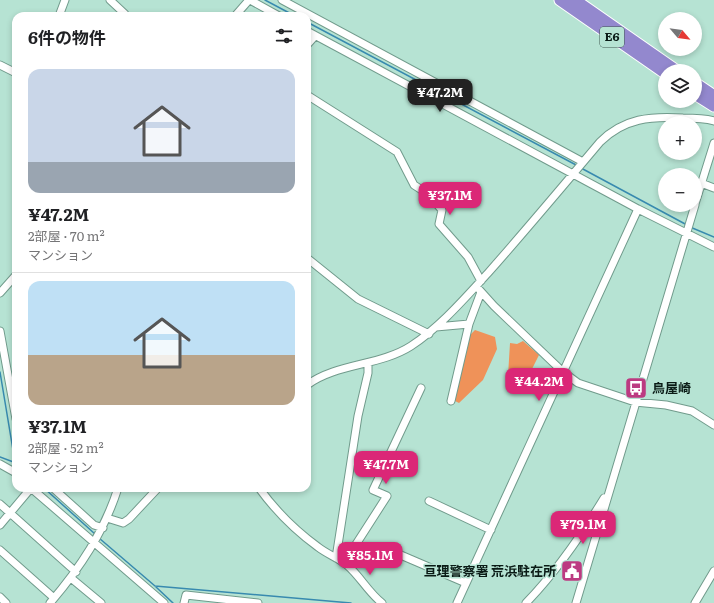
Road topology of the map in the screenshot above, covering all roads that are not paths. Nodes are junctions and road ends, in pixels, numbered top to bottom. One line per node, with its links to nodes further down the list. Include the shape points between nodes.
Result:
1 (64, 0): 8 (street)
2 (110, 0): 9 (street)
3 (250, 0): 10 (street); 11 (street)
4 (282, 0): 12 (street)
5 (560, 0): 20 (highway, E6)
6 (575, 0): 14 (highway, E6)
7 (581, 0): 14 (highway)
8 (60, 12)
9 (123, 12)
10 (239, 12)
11 (272, 12)
12 (304, 12)
13 (311, 16): 28 (street)
14 (612, 26): 18 (highway, E6)
15 (311, 34): 16 (street)
16 (315, 36): 17 (street); 29 (street)
17 (311, 40)
18 (667, 64)
19 (0, 65): 21 (street)
20 (658, 68)
21 (12, 71)
22 (702, 90): 25 (highway)
23 (702, 97): 25 (highway)
24 (311, 98): 38 (street, via 397,152 414,185 428,194 442,210 439,224 468,257)
25 (714, 103)
26 (714, 121): 28 (street, via 667,116 642,118 606,136)
27 (714, 143): 30 (street)
28 (583, 162): 29 (street)
29 (574, 174): 32 (street); 38 (street)
30 (702, 183): 31 (street)
31 (714, 188)
32 (638, 209): 34 (street); 46 (street)
33 (693, 212): 34 (street)
34 (687, 232): 35 (street); 51 (street)
35 (714, 246)
36 (311, 261): 44 (street, via 358,299)
37 (12, 280): 40 (street)
38 (478, 283): 39 (street); 42 (street)
39 (481, 292): 41 (street); 46 (street)
40 (0, 293)
41 (469, 324): 42 (street); 50 (street)
42 (436, 327): 44 (street)
43 (0, 331): 49 (street)
44 (429, 334): 45 (street, via 409,347)
45 (368, 363): 47 (street, via 336,371); 72 (street)
46 (564, 372): 51 (street, via 578,383); 68 (street)
47 (311, 383)
48 (421, 388): 73 (street, via 373,490 387,496)
49 (12, 397)
50 (451, 401)
51 (635, 402): 52 (street, via 692,411); 55 (street)
52 (714, 425)
53 (0, 464): 54 (street)
54 (12, 471)
55 (608, 491): 88 (street, via 579,539); 89 (street)
56 (28, 492): 64 (street)
57 (36, 492): 69 (street)
58 (57, 492): 67 (street)
59 (117, 492): 65 (street)
60 (154, 492): 65 (street, via 123,523)
61 (262, 492): 72 (street, via 313,544)
62 (429, 501): 68 (street)
63 (0, 504): 64 (street)
64 (10, 513): 66 (street); 75 (street)
65 (107, 518): 67 (street)
66 (0, 524)
67 (102, 530): 69 (street)
68 (491, 530): 76 (street)
69 (96, 541): 75 (street); 78 (street)
70 (0, 550): 79 (street)
71 (396, 553): 76 (street)
72 (336, 558): 73 (street)
73 (344, 563): 86 (street)
74 (714, 571): 90 (street)
75 (74, 575): 79 (street); 81 (street)
76 (466, 583): 87 (street)
77 (0, 597): 80 (street)
78 (158, 597): 82 (street); 83 (street)
79 (52, 601)
80 (6, 603)
81 (100, 603)
82 (152, 603)
83 (164, 603)
84 (184, 603): 85 (street, via 186,595)
85 (258, 603)
86 (382, 603)
87 (457, 603)
88 (526, 603)
89 (576, 603)
90 (695, 603)

